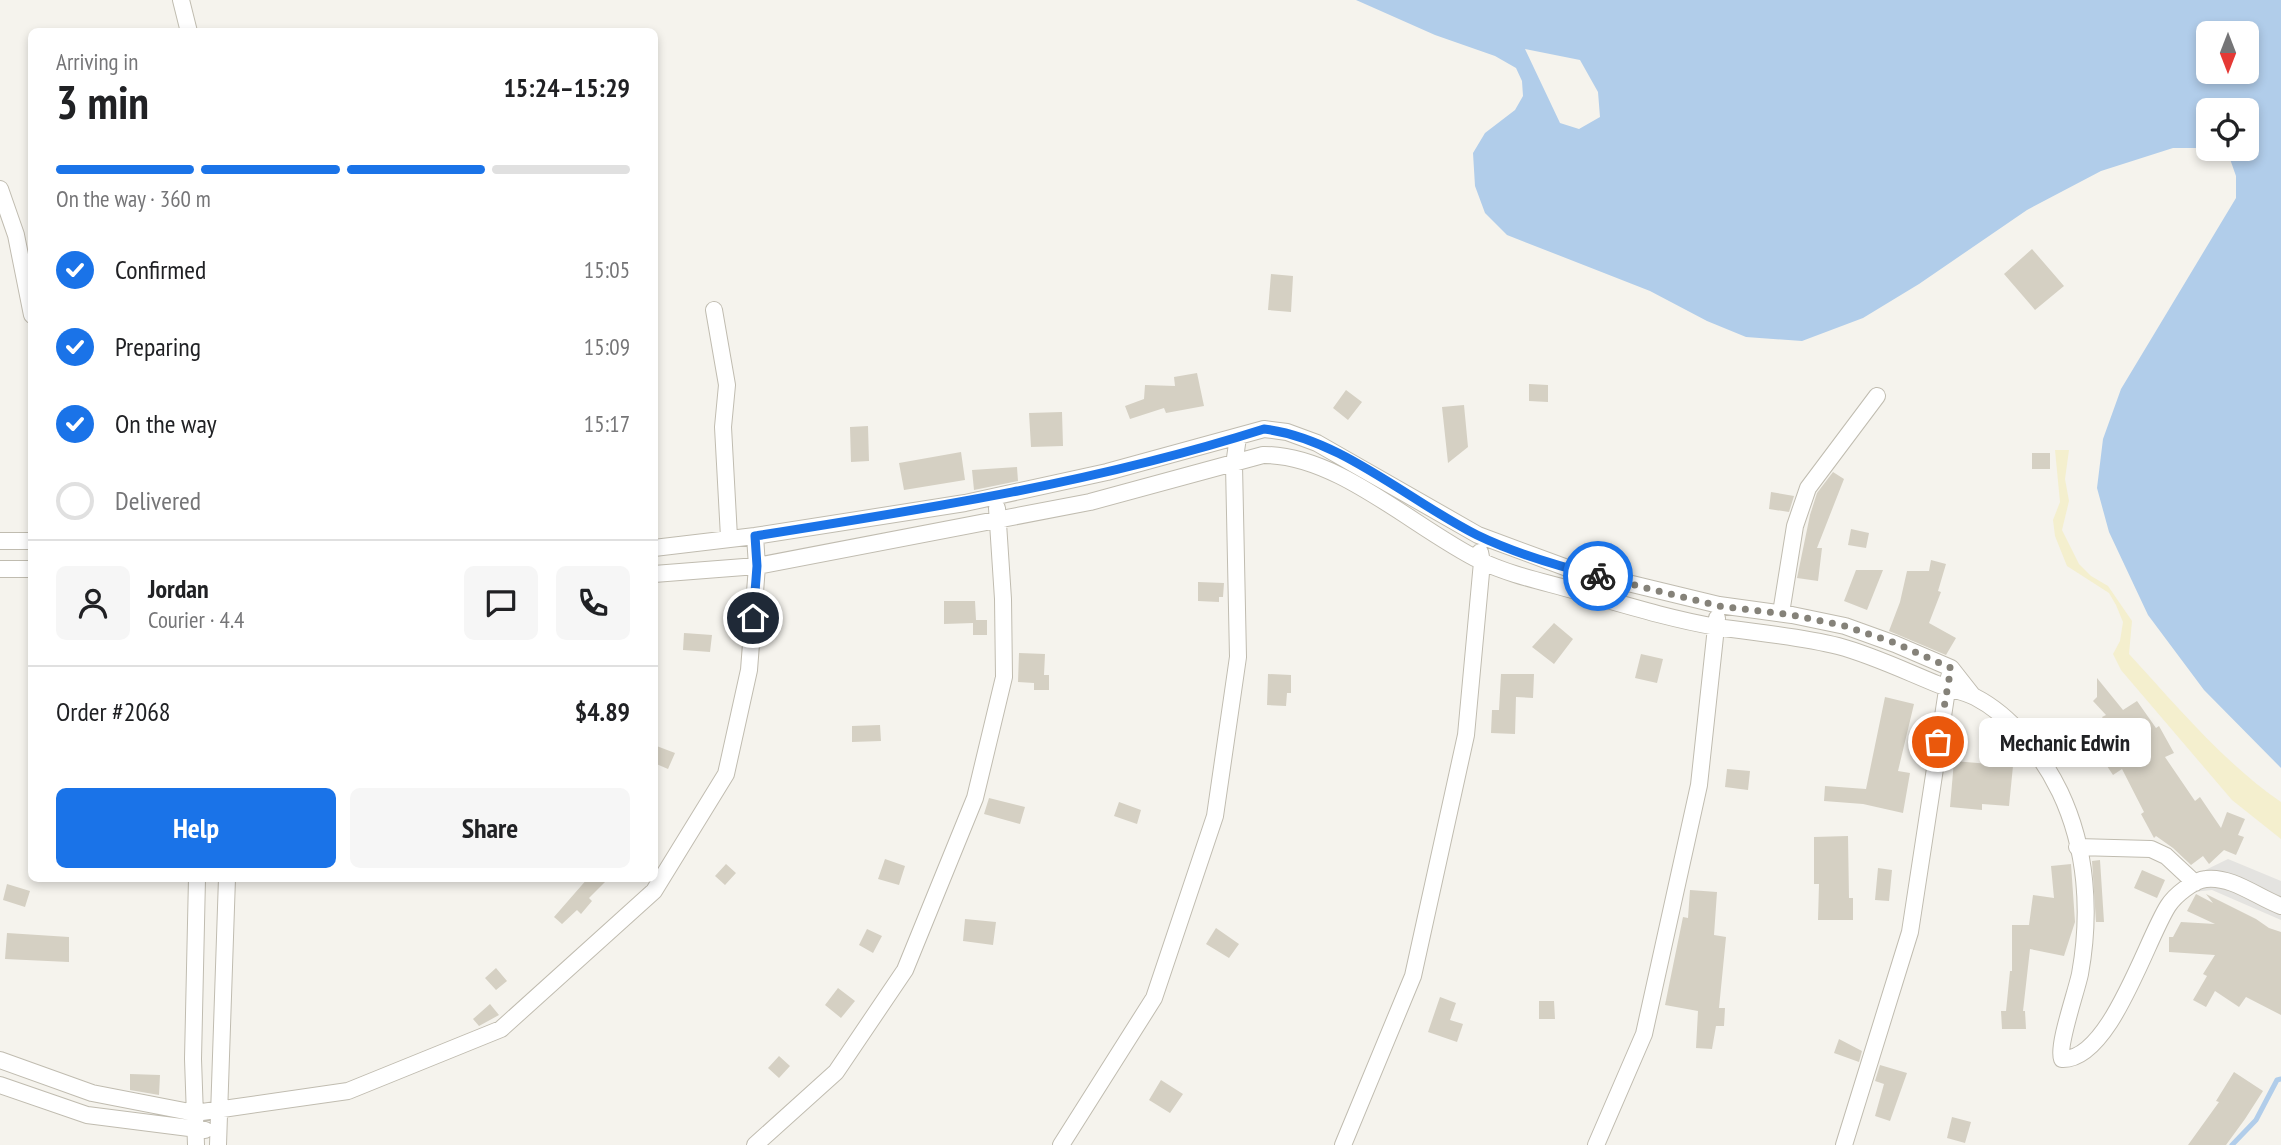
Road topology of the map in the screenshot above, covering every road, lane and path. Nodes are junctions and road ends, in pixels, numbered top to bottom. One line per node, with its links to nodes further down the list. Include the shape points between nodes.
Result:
1 (181, 0): 2 (street)
2 (188, 28)
3 (0, 189): 4 (street, via 16,235)
4 (28, 295)
5 (714, 310): 13 (street, via 727,385 723,427)
6 (1877, 396): 23 (street, via 1808,488 1795,526)
7 (1238, 437): 8 (street); 9 (street); 11 (street, via 1264,429 1317,443)
8 (1234, 465): 10 (street, via 1090,502); 17 (street, via 1281,455 1316,464); 39 (street, via 1238,657 1215,816 1154,998)
9 (995, 496): 10 (street); 12 (street)
10 (999, 518): 18 (street); 38 (street, via 1004,677 975,798 905,970 836,1072)
11 (1478, 535): 17 (street); 22 (street, via 1570,569)
12 (755, 536): 13 (street); 18 (street)
13 (729, 537): 16 (street)
14 (0, 541): 15 (street)
15 (28, 541)
16 (658, 547)
17 (1482, 562): 24 (street); 40 (street, via 1466,735 1413,976)
18 (757, 566): 21 (street); 35 (street, via 749,670 726,774 654,891 500,1028 348,1091)
19 (0, 569): 20 (street)
20 (28, 569)
21 (658, 574)
22 (1719, 606): 23 (street); 24 (street)
23 (1781, 613): 25 (street, via 1845,626)
24 (1715, 626): 26 (street, via 1840,646); 41 (street, via 1699,785 1644,1034)
25 (1951, 668): 26 (street); 27 (street)
26 (1946, 687): 27 (street); 42 (street, via 1910,932)
27 (1973, 696): 28 (street, via 2015,727 2041,761 2060,792)
28 (2077, 847): 31 (street, via 2151,849 2166,856); 31 (street, via 2086,881 2087,921 2073,1006 2059,1051 2062,1059 2083,1053 2104,1028 2141,965 2169,904)
29 (197, 882): 36 (street)
30 (228, 882): 35 (street)
31 (2195, 883): 32 (street, via 2221,878)
32 (2281, 906)
33 (0, 1060): 36 (street)
34 (0, 1085): 36 (street, via 87,1115)
35 (218, 1111): 36 (street); 37 (street)
36 (196, 1130): 37 (street)
37 (218, 1138)
38 (755, 1145)
39 (1061, 1145)
40 (1343, 1145)
41 (1596, 1145)
42 (1844, 1145)

